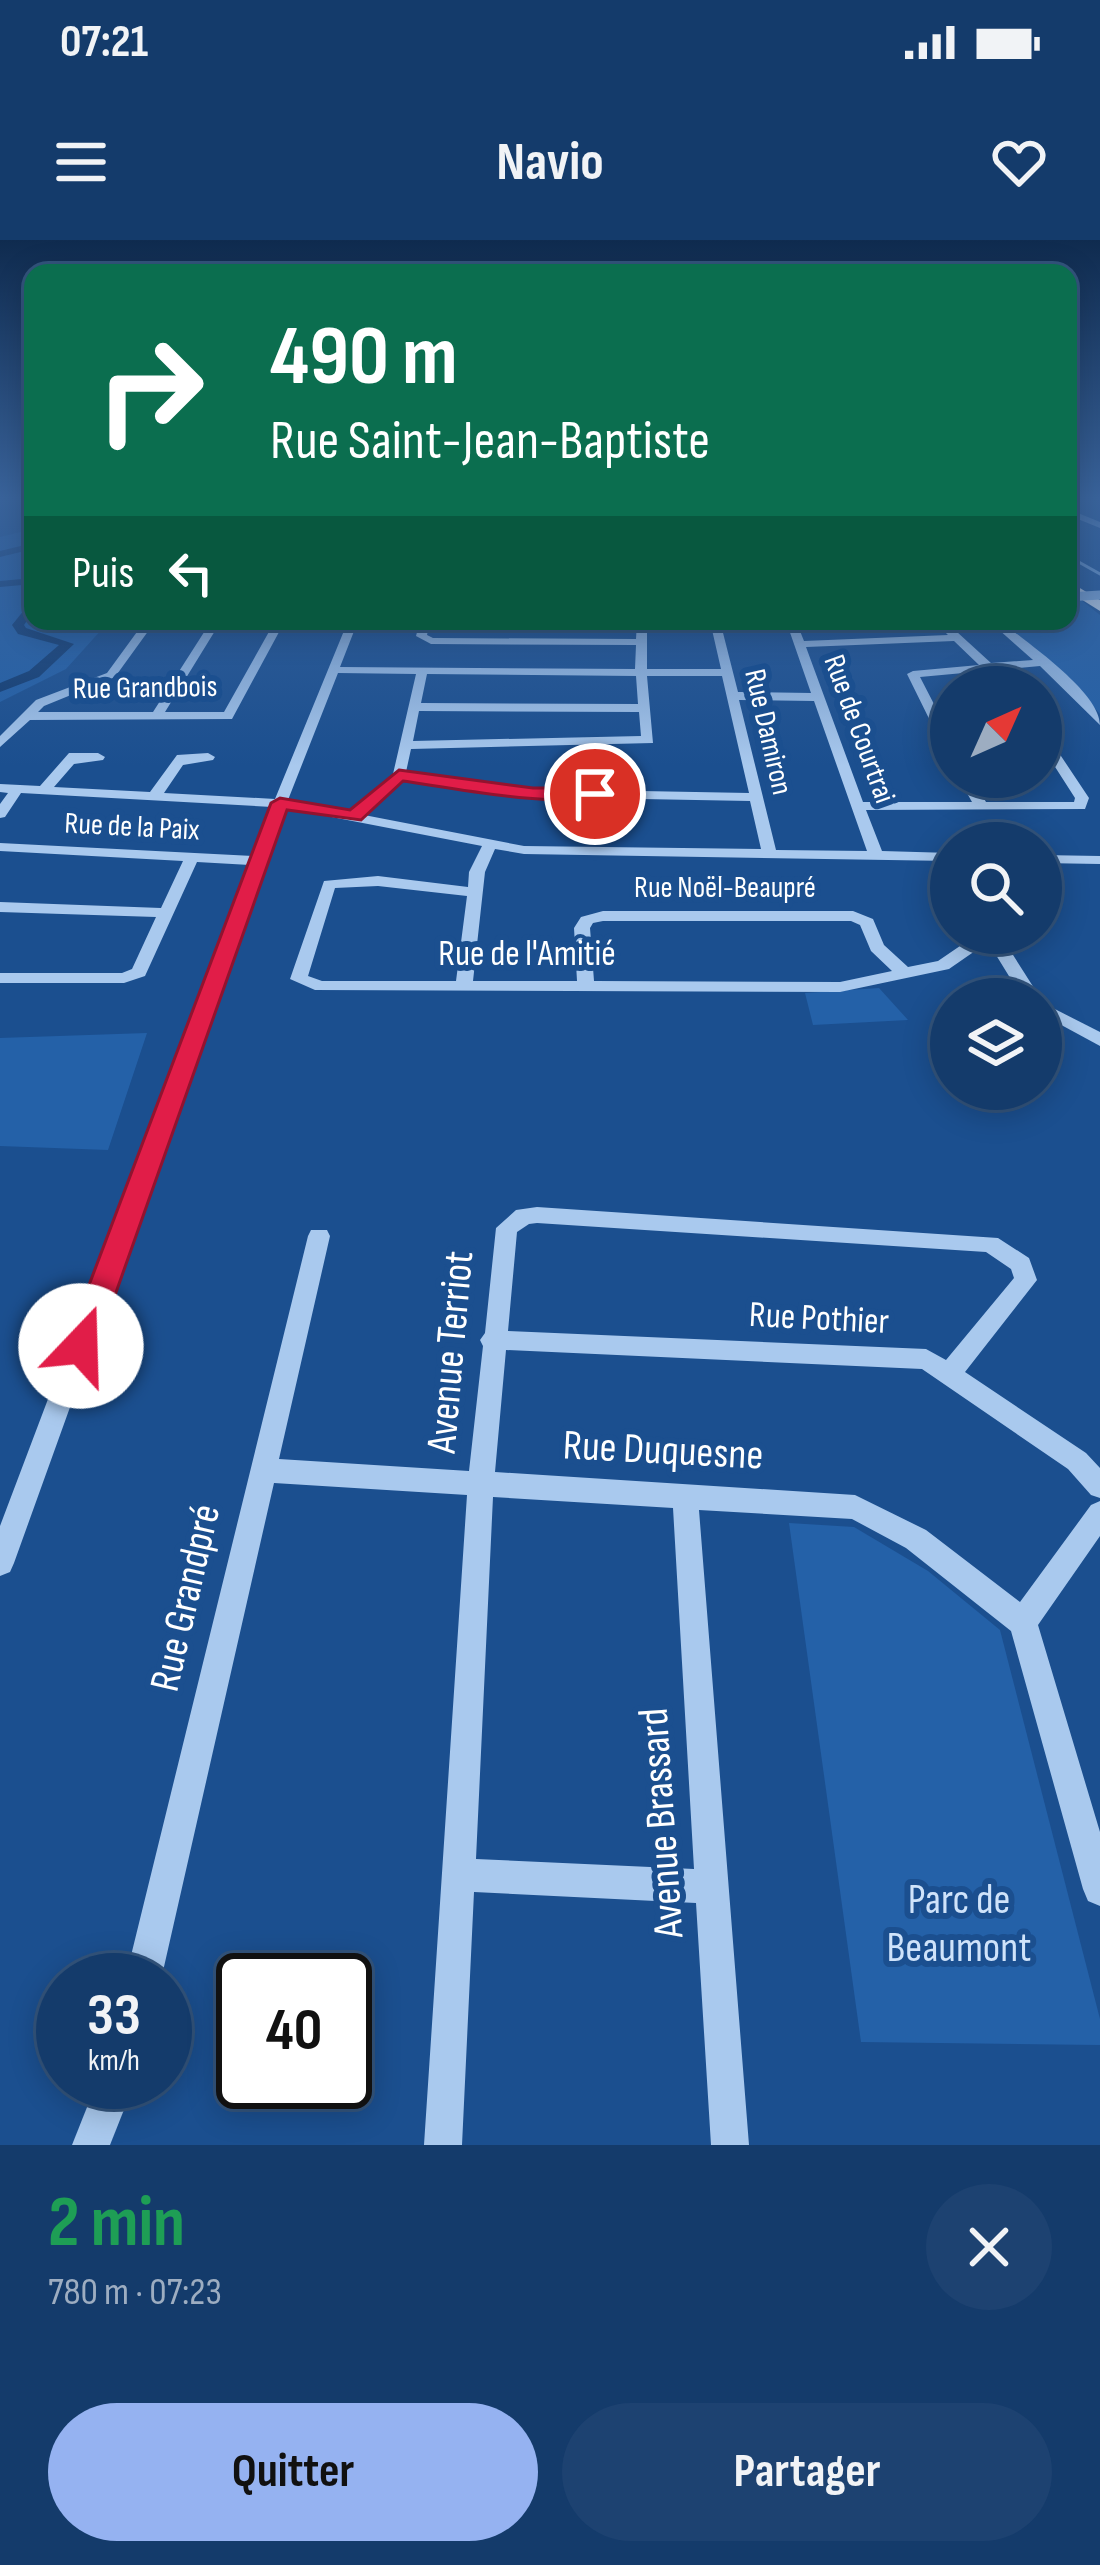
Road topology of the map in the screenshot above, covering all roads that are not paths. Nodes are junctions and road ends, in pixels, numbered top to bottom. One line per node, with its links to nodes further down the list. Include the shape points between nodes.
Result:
1 (146, 630): 27 (street, via 112,674)
2 (210, 630): 28 (street)
3 (275, 630): 28 (street, Rue Grandbois, via 232,714)
4 (349, 630): 17 (street)
5 (423, 630): 12 (street, via 431,640)
6 (642, 630): 12 (street)
7 (717, 630): 20 (street, Rue Damiron)
8 (795, 630): 13 (street, Rue de Courtrai)
9 (949, 630): 11 (street)
10 (1005, 630): 14 (street)
11 (958, 638): 13 (street); 15 (street)
12 (642, 642): 19 (street)
13 (800, 644): 23 (street, Rue de Courtrai)
14 (1045, 662): 16 (street); 29 (street)
15 (989, 666)
16 (1001, 666)
17 (332, 670): 18 (street); 42 (street)
18 (422, 670): 19 (street); 24 (street)
19 (641, 673): 20 (street); 25 (street)
20 (727, 673): 22 (street, Rue Damiron)
21 (930, 674): 26 (street, via 912,676)
22 (733, 697): 23 (street); 40 (street, Rue Damiron)
23 (818, 697): 43 (street, Rue de Courtrai)
24 (412, 707): 25 (street); 31 (street)
25 (645, 708): 31 (street, via 649,740)
26 (930, 710)
27 (25, 716): 28 (street, Rue Grandbois); 30 (street)
28 (156, 717)
29 (1100, 721)
30 (0, 743)
31 (404, 745): 35 (street)
32 (71, 760): 38 (street)
33 (180, 762): 39 (street)
34 (1062, 770): 44 (street, via 1083,805)
35 (399, 775): 40 (street, via 533,793); 46 (street)
36 (0, 788): 37 (street)
37 (18, 788): 38 (street); 45 (street)
38 (44, 790): 39 (street)
39 (154, 795): 42 (street)
40 (755, 796): 49 (street, Rue Damiron)
41 (977, 798): 44 (street)
42 (280, 803): 46 (street); 55 (street)
43 (858, 806): 44 (street); 50 (street, Rue de Courtrai)
44 (981, 806)
45 (0, 814)
46 (354, 816): 47 (street)
47 (490, 845): 49 (street); 56 (street)
48 (0, 847): 51 (street, Rue de la Paix)
49 (770, 854): 50 (street)
50 (876, 856): 52 (street)
51 (192, 857): 55 (street, Rue de la Paix); 58 (street)
52 (930, 857)
53 (1062, 859): 54 (street)
54 (1100, 860)
55 (262, 861): 74 (street)
56 (473, 892): 62 (street); 62 (street, Rue de l'Amitié, via 329,884 298,980)
57 (0, 907): 58 (street)
58 (165, 913): 61 (street, via 144,965 131,976)
59 (960, 954): 60 (street, Rue de l'Amitié)
60 (904, 973): 63 (street, Rue de l'Amitié, via 840,987); 63 (street, Rue Noël-Beaupré, via 867,922 853,916 602,916 582,928)
61 (0, 977)
62 (464, 987): 63 (street, Rue de l'Amitié)
63 (586, 988)
64 (1062, 1019): 65 (street)
65 (1100, 1040)
66 (319, 1236): 69 (street, Rue Grandpré)
67 (492, 1340): 68 (street, Rue Pothier, via 926,1359); 68 (street, Avenue Terriot, via 502,1238 524,1216 990,1244 1021,1264 1026,1280); 70 (street, Avenue Terriot)
68 (951, 1372): 71 (street, Rue Pothier, via 1078,1461)
69 (262, 1470): 70 (street, Rue Duquesne); 79 (street, Rue Grandpré)
70 (481, 1483): 72 (street, Rue Duquesne); 76 (street, Avenue Terriot)
71 (1100, 1486)
72 (685, 1494): 75 (street, Rue Duquesne, via 855,1507 916,1539); 77 (street, Avenue Brassard)
73 (1100, 1514): 75 (street)
74 (0, 1563)
75 (1023, 1622): 78 (street)
76 (461, 1874): 77 (street); 82 (street, Avenue Terriot)
77 (712, 1886): 83 (street, Avenue Brassard)
78 (1100, 1889)
79 (149, 1953)
80 (105, 2109): 81 (street)
81 (91, 2145)
82 (443, 2145)
83 (730, 2145)

